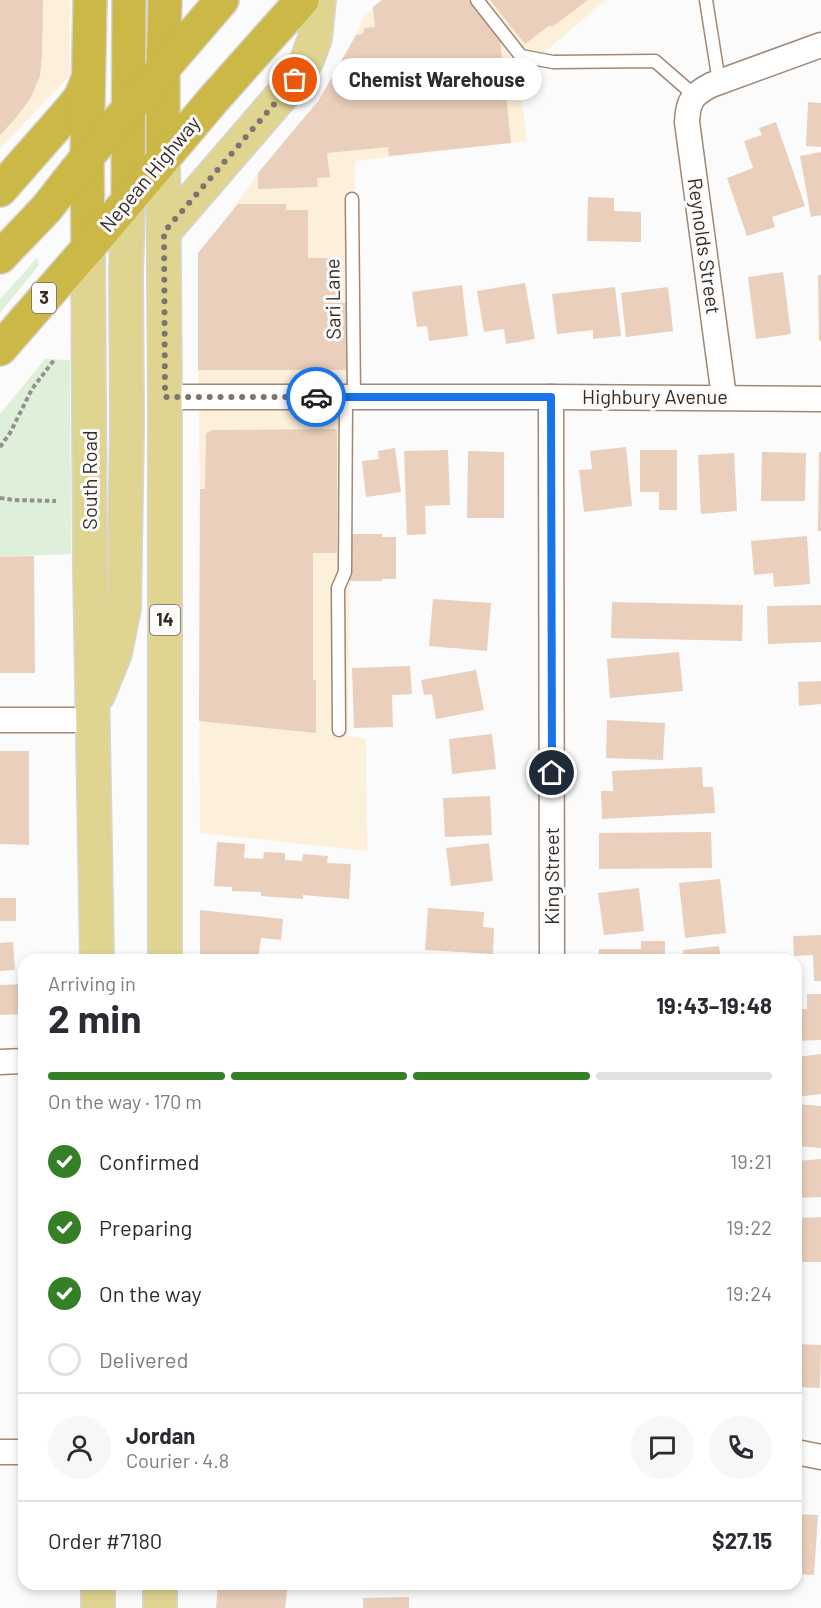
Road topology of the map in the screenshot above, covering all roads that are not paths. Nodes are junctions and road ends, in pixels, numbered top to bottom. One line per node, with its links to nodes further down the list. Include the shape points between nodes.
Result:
1 (90, 0): 11 (highway, South Road)
2 (129, 0): 14 (highway)
3 (165, 0): 10 (highway, 14)
4 (222, 0): 10 (highway)
5 (302, 0): 16 (highway, Nepean Highway / 3)
6 (319, 0): 20 (main road, via 315,38 295,80)
7 (477, 0): 13 (lane, via 521,56 553,62 655,61)
8 (706, 0): 12 (lane)
9 (821, 45): 12 (street)
10 (163, 69): 14 (highway); 16 (highway, 14)
11 (89, 75): 15 (highway, South Road); 17 (highway, via 74,107)
12 (719, 82): 13 (street)
13 (694, 96): 27 (street, Reynolds Street, via 689,102 687,122)
14 (129, 108): 15 (highway); 19 (highway)
15 (87, 157): 21 (highway, South Road); 22 (highway, via 46,209)
16 (163, 158): 19 (highway, Nepean Highway / 3); 20 (main road, 14)
17 (0, 190)
18 (351, 199): 25 (lane, Sari Lane)
19 (128, 201): 21 (highway, Nepean Highway / 3); 29 (main road)
20 (164, 232): 24 (main road, 14)
21 (88, 248): 23 (highway, Nepean Highway / 3); 32 (main road, South Road)
22 (0, 257)
23 (0, 349)
24 (165, 397): 25 (street, Highbury Avenue); 29 (main road, via 146,406); 31 (main road, 14)
25 (350, 397): 26 (street, Highbury Avenue); 34 (lane, Sari Lane, via 345,572 338,588)
26 (551, 397): 27 (street, Highbury Avenue); 37 (street, King Street)
27 (724, 398): 28 (street, Highbury Avenue)
28 (821, 399)
29 (127, 426): 30 (main road)
30 (124, 587): 31 (main road); 32 (main road, via 122,625)
31 (165, 587): 36 (main road, 14)
32 (93, 714): 33 (street); 35 (main road, South Road)
33 (0, 720)
34 (339, 730)
35 (96, 954)
36 (165, 954)
37 (552, 954)
38 (18, 1061): 39 (street)
39 (0, 1062)
40 (0, 1452): 41 (street)
41 (18, 1452)
42 (802, 1453): 43 (street)
43 (821, 1457)
44 (98, 1590): 46 (main road)
45 (160, 1590): 47 (main road)
46 (98, 1608)
47 (160, 1608)

